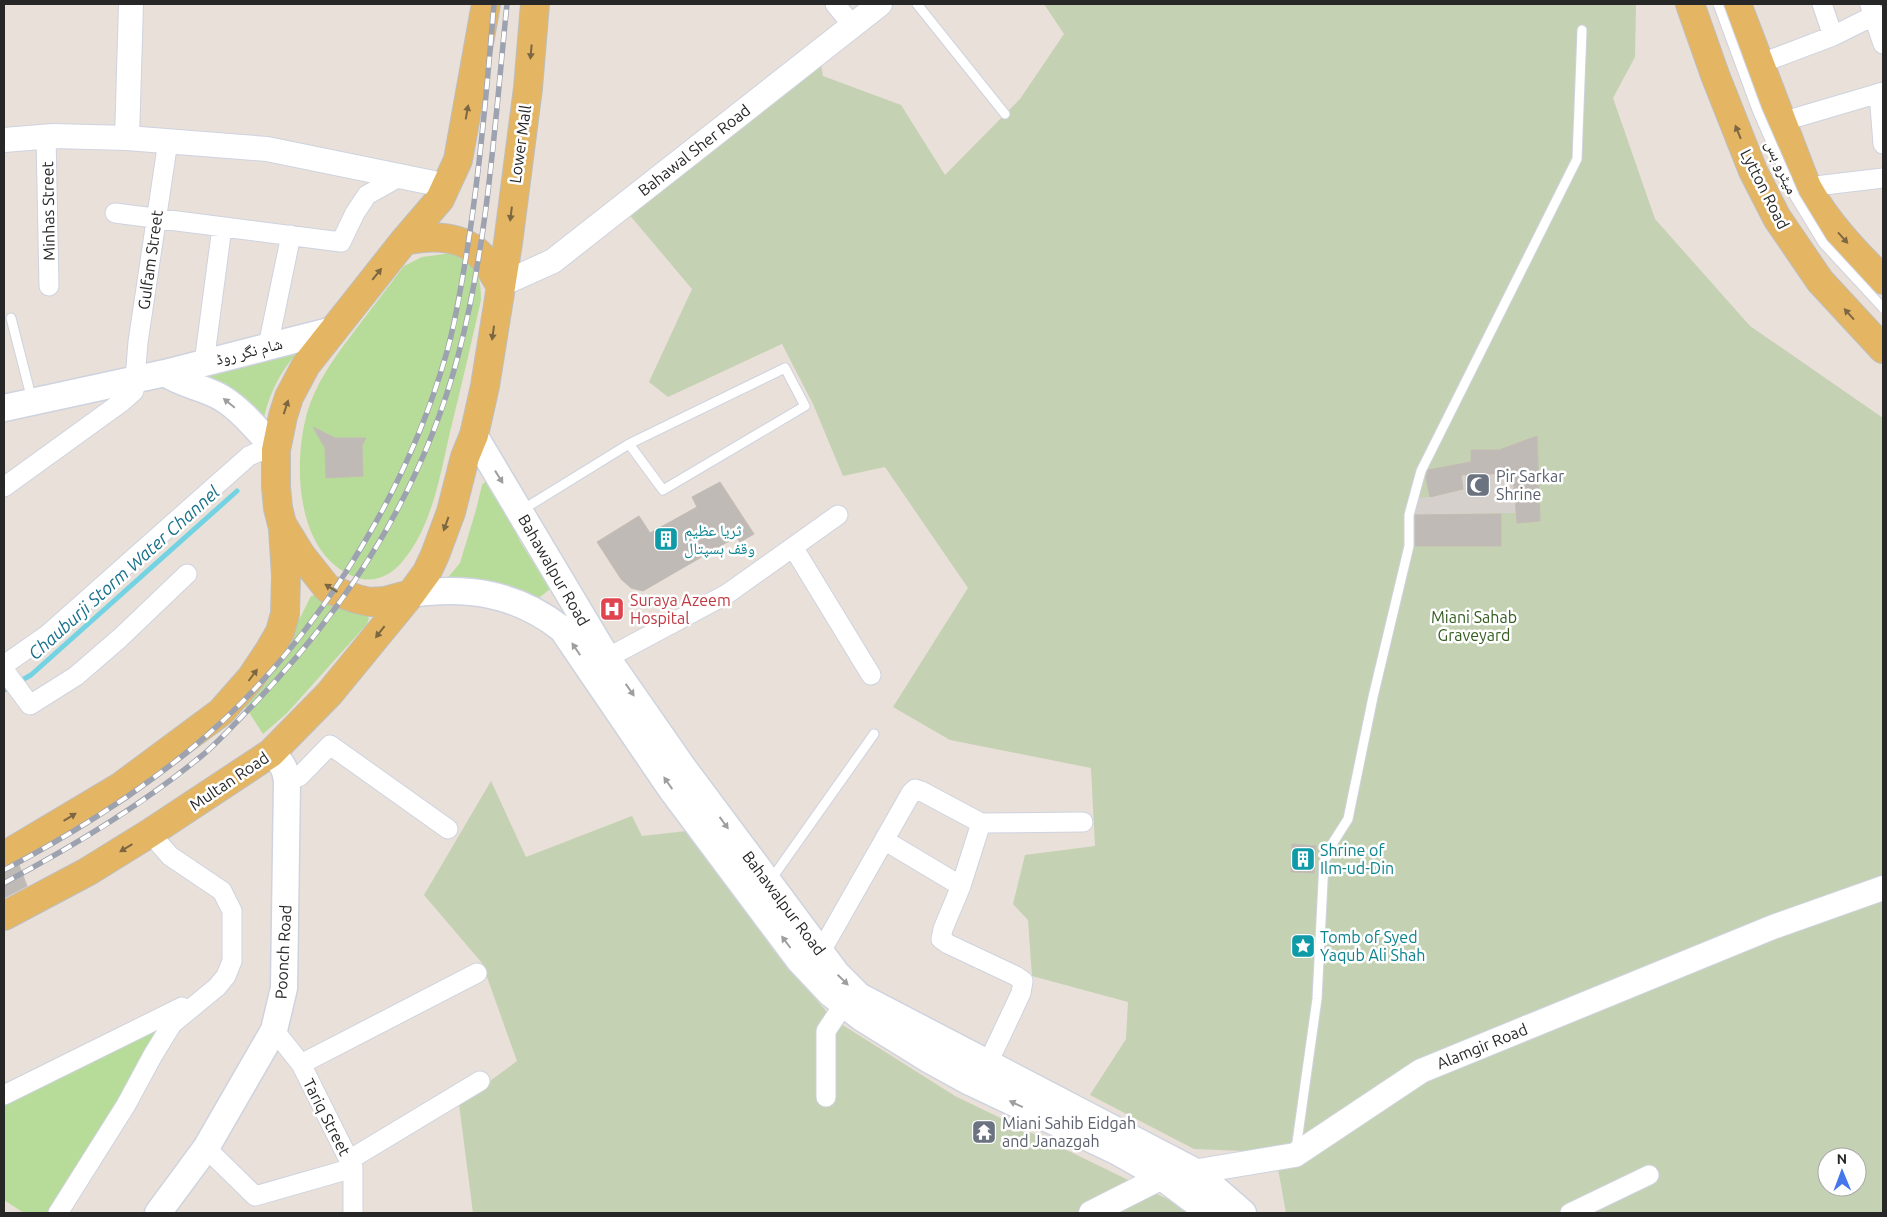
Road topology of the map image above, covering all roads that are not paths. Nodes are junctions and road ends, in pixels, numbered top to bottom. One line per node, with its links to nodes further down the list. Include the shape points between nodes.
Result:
1 (131, 4): 21 (street)
2 (486, 4): 29 (main road, one-way to 2, via 458,160)
3 (535, 4): 37 (main road, Lower Mall, one-way to 37, via 528,88)
4 (835, 4): 12 (street)
5 (880, 4): 12 (street, Bahawal Sher Road)
6 (917, 4): 18 (lane)
7 (1690, 4): 26 (main road, Lytton Road, one-way to 7)
8 (1718, 4): 39 (lane, میٹرو بس, bridge, via 1757,110 1795,197 1823,242)
9 (1737, 4): 16 (main road)
10 (1822, 4): 14 (street)
11 (1875, 12): 14 (street); 15 (street)
12 (853, 26): 37 (street, Bahawal Sher Road, via 553,261)
13 (1582, 30): 86 (lane, via 1577,159 1421,471 1409,515 1409,546 1348,819 1324,862 1317,999)
14 (1833, 36): 16 (street)
15 (1883, 44)
16 (1759, 64): 19 (main road)
17 (1881, 93): 19 (street); 24 (street)
18 (1005, 114)
19 (1781, 122): 25 (main road)
20 (46, 136): 21 (street); 22 (street); 38 (street, Minhas Street)
21 (127, 138): 23 (street)
22 (4, 140)
23 (168, 141): 27 (street, via 267,149); 32 (street, Gulfam Street)
24 (1883, 144)
25 (1795, 157): 26 (main road); 30 (main road)
26 (1753, 171): 43 (main road, Lytton Road, one-way to 26, via 1820,281 1778,218)
27 (399, 177): 29 (street); 34 (street, via 367,195 341,242)
28 (1883, 178): 30 (street)
29 (448, 186): 35 (main road)
30 (1807, 187): 36 (main road, one-way to 36, via 1836,229)
31 (115, 213): 32 (street)
32 (156, 218): 33 (street); 46 (street, Gulfam Street)
33 (222, 227): 34 (street); 44 (street)
34 (291, 235): 42 (street)
35 (404, 242): 37 (main road, via 445,238 462,243 486,262); 41 (main road, one-way to 35)
36 (1883, 280)
37 (500, 285): 49 (main road, Lower Mall, one-way to 49)
38 (50, 286)
39 (1883, 308)
40 (11, 318): 47 (lane)
41 (333, 330): 42 (main road, شام نگر روڈ); 51 (main road, one-way to 41, via 283,416 296,381)
42 (268, 346): 44 (main road, شام نگر روڈ)
43 (1883, 349)
44 (204, 363): 45 (main road, شام نگر روڈ)
45 (165, 373): 46 (main road, شام نگر روڈ); 51 (main road, one-way to 45, via 222,398 176,381)
46 (135, 379): 47 (main road, شام نگر روڈ); 52 (street, via 134,391 123,401)
47 (32, 401): 48 (main road, شام نگر روڈ)
48 (4, 408)
49 (474, 435): 53 (main road, Bahawalpur Road, one-way to 53); 58 (main road, Multan Road, one-way to 58, via 435,555)
50 (629, 444): 50 (lane, via 785,368 805,406 663,490); 53 (lane)
51 (276, 450): 55 (main road, via 276,486); 60 (street, via 248,456 48,636)
52 (4, 487)
53 (520, 511): 59 (main road, Bahawalpur Road)
54 (838, 515): 56 (street)
55 (282, 524): 58 (main road, one-way to 55, via 370,602 328,589); 70 (main road, one-way to 55, via 120,788 221,712 251,678 280,632 285,614)
56 (793, 547): 59 (street, via 727,594); 61 (street)
57 (187, 574): 60 (street, via 76,676 30,705)
58 (411, 594): 63 (main road, Multan Road, one-way to 63, via 329,694); 78 (main road, Bahawalpur Road, one-way to 58, via 799,960 671,789 562,629 539,612 480,592 437,590)
59 (607, 658): 71 (main road, Bahawalpur Road, one-way to 71)
60 (5, 670)
61 (871, 675)
62 (874, 734): 71 (lane)
63 (271, 753): 64 (main road, Poonch Road, via 283,764); 68 (main road, Multan Road)
64 (287, 782): 67 (street, via 300,776 330,745); 79 (main road, Poonch Road, via 284,988)
65 (1083, 822): 66 (street)
66 (981, 823): 69 (street, via 915,789); 72 (street)
67 (448, 829)
68 (150, 833): 74 (main road, Multan Road, one-way to 74, via 87,872); 77 (street, via 170,856 222,891 232,912 232,961 226,976)
69 (884, 840): 72 (street); 75 (street)
70 (4, 856)
71 (769, 884): 75 (main road, Bahawalpur Road)
72 (961, 886): 80 (street, via 941,939 1022,981 1021,993)
73 (1883, 888): 86 (street, Alamgir Road, via 1773,927 1421,1071)
74 (4, 916)
75 (820, 953): 80 (main road, Bahawalpur Road, one-way to 80, via 859,996)
76 (477, 973): 81 (street)
77 (203, 997): 83 (street); 91 (street, via 172,1024)
78 (844, 1004): 84 (street, via 826,1030); 90 (main road, Bahawalpur Road, one-way to 78, via 1116,1151 928,1060)
79 (274, 1030): 81 (street, Tariq Street); 85 (main road, Poonch Road)
80 (988, 1063): 88 (main road, Bahawalpur Road)
81 (301, 1064): 87 (street, Tariq Street)
82 (480, 1081): 87 (street)
83 (4, 1095)
84 (826, 1097)
85 (206, 1148): 87 (street, via 255,1196); 92 (main road, Poonch Road)
86 (1295, 1155): 88 (street, Alamgir Road)
87 (351, 1164): 93 (street, Tariq Street)
88 (1196, 1172): 90 (street, Alamgir Road); 96 (main road, Bahawalpur Road)
89 (1649, 1176): 97 (street)
90 (1162, 1177): 94 (street, Alamgir Road); 95 (main road, Bahawalpur Road)
91 (58, 1213)
92 (158, 1213)
93 (353, 1213)
94 (1092, 1213)
95 (1210, 1213)
96 (1243, 1213)
97 (1570, 1213)

